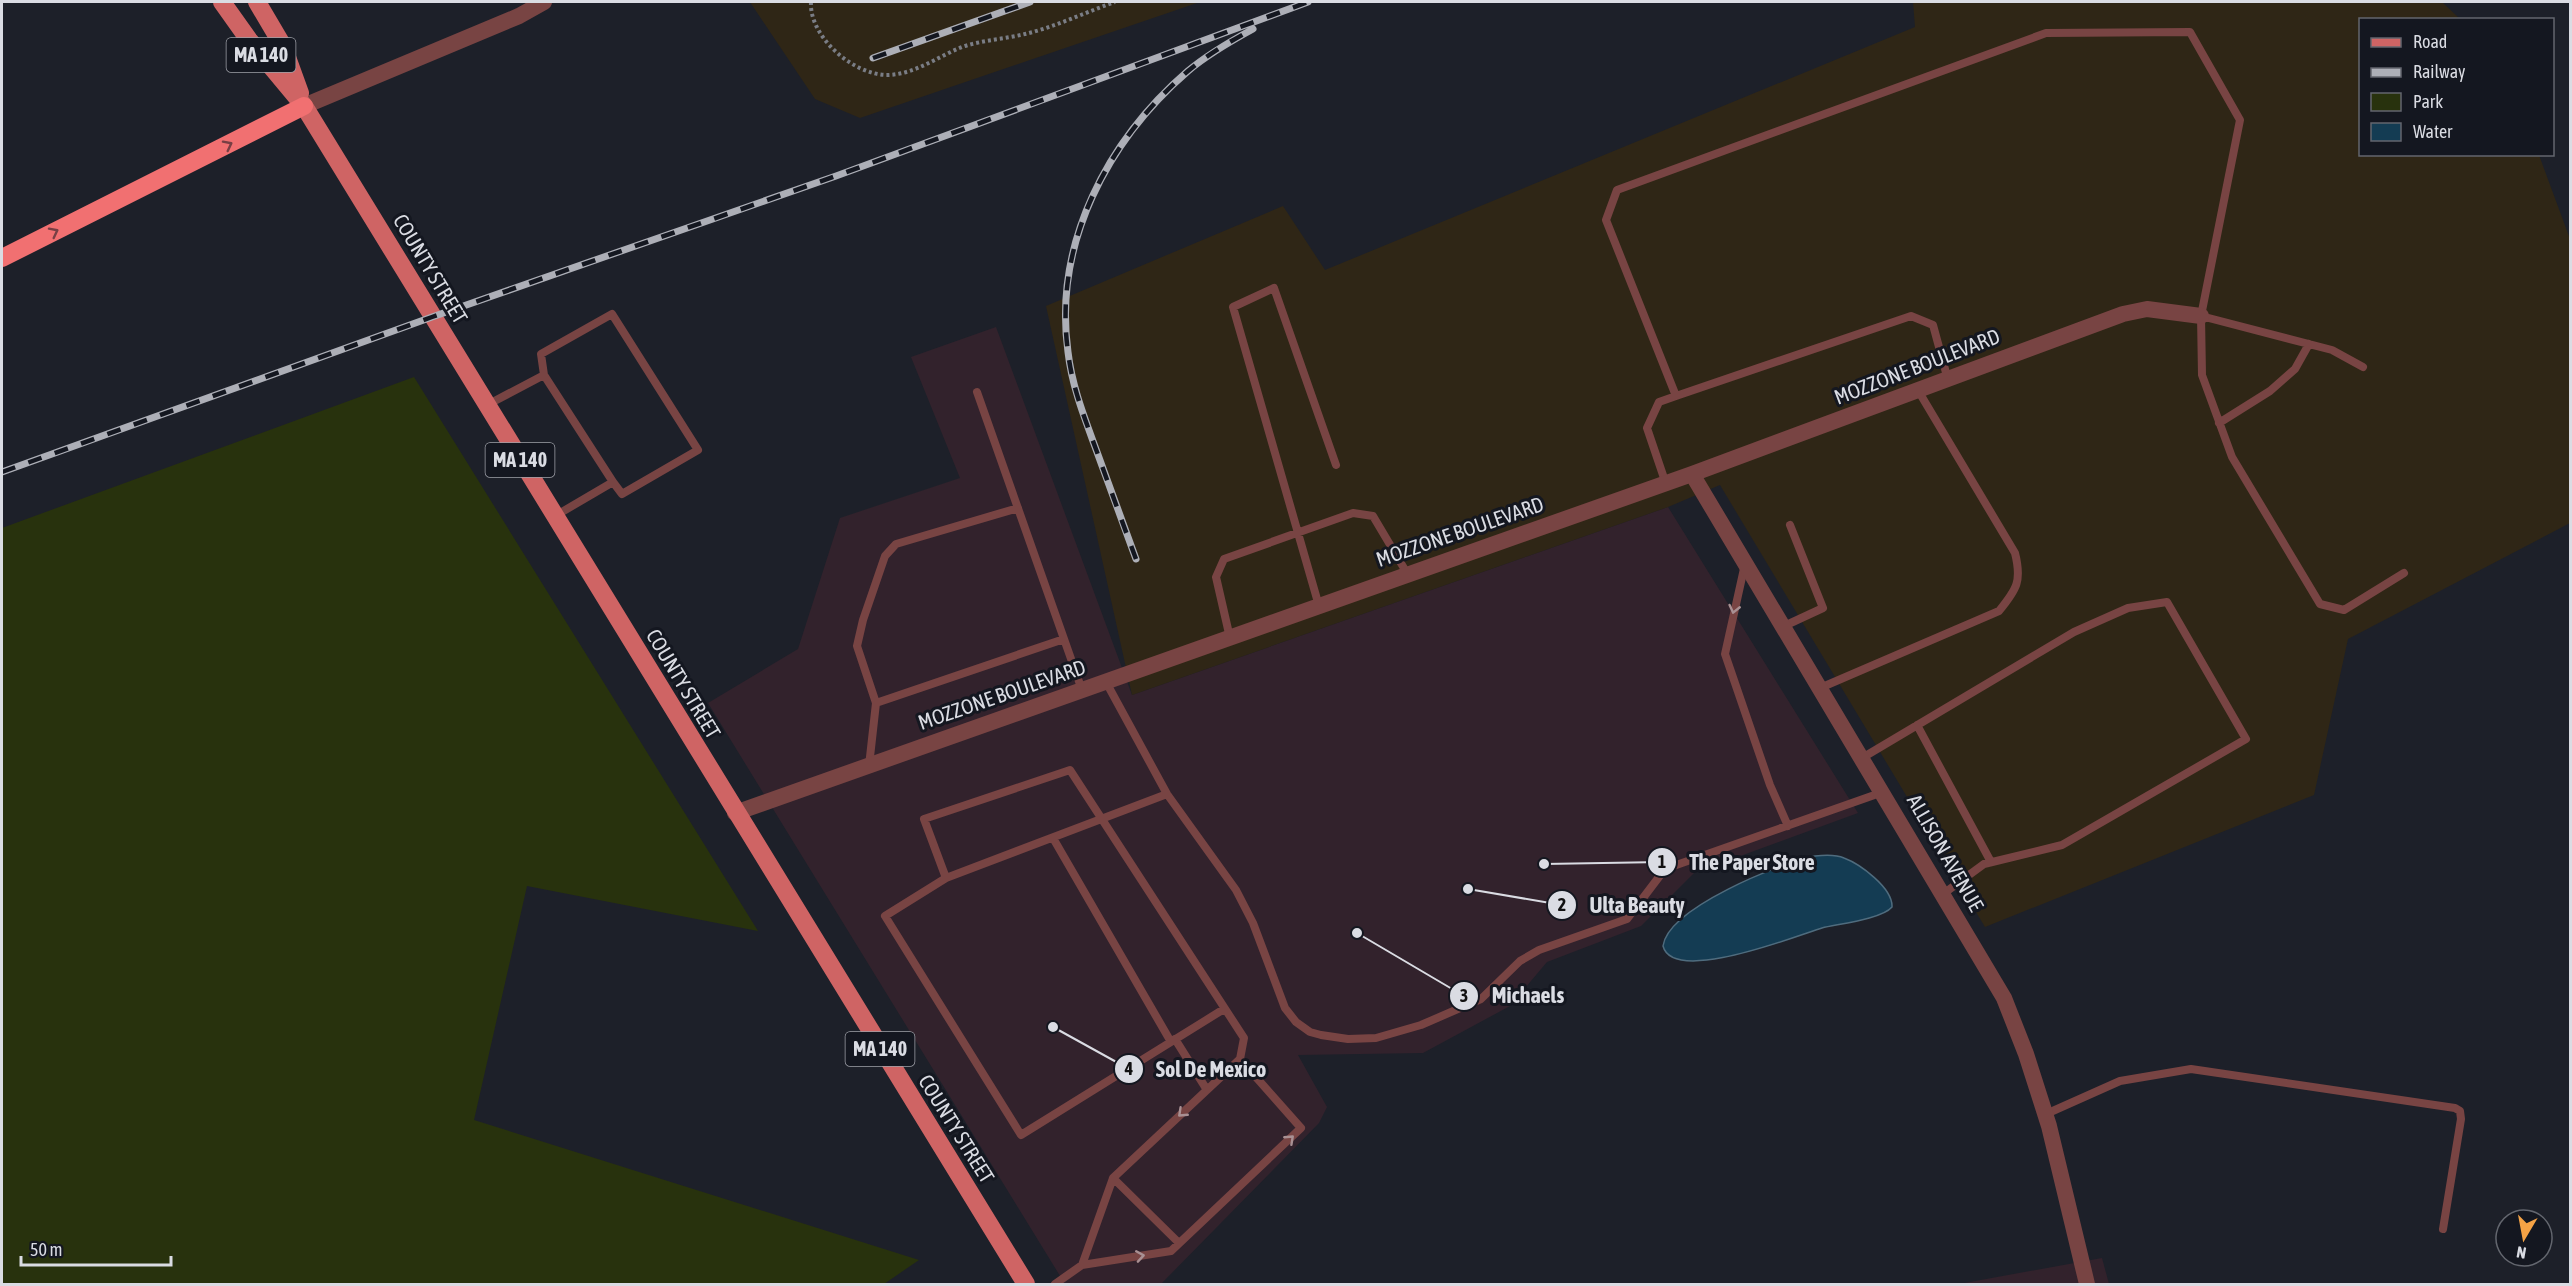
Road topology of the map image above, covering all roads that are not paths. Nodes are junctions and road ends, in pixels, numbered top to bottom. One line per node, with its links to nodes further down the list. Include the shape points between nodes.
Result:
1 (222, 2): 4 (main road, MA 140)
2 (257, 2): 4 (main road, MA 140, via 282,46)
3 (544, 2): 4 (street)
4 (304, 106): 5 (highway, one-way to 4); 14 (main road, COUNTY STREET / MA 140)
5 (2, 258)
6 (2201, 316): 7 (lane); 10 (street, MOZZONE BOULEVARD, via 2147,309 2122,314); 13 (lane, via 2240,120 2190,32 2046,33 1617,190 1606,220); 15 (lane, via 2202,375)
7 (2309, 344): 8 (lane, via 2332,350); 15 (lane, via 2295,369 2270,391)
8 (2363, 368)
9 (544, 375): 14 (lane); 18 (lane); 18 (lane, via 541,354 612,314 698,450 622,494)
10 (1948, 380): 12 (street, MOZZONE BOULEVARD); 13 (lane, via 1933,325 1911,316)
11 (977, 392): 20 (lane)
12 (1918, 392): 17 (street, MOZZONE BOULEVARD); 32 (lane, via 2015,553 2020,571 2016,591 1999,611)
13 (1676, 396): 19 (lane, via 1659,402 1647,428)
14 (487, 405): 21 (main road, COUNTY STREET / MA 140)
15 (2219, 423): 25 (lane, via 2232,458 2320,604 2344,610)
16 (1336, 465): 23 (lane, via 1274,288 1233,308)
17 (1692, 474): 19 (street, MOZZONE BOULEVARD); 24 (street, ALLISON AVENUE)
18 (613, 482): 21 (lane)
19 (1666, 484): 26 (street, MOZZONE BOULEVARD)
20 (1018, 508): 30 (lane); 34 (lane, via 896,544 885,556 857,646)
21 (555, 517): 40 (main road, COUNTY STREET / MA 140)
22 (1790, 525): 28 (lane, via 1822,608)
23 (1296, 532): 26 (lane, via 1353,513 1373,516); 27 (lane); 29 (lane, via 1224,559 1216,576)
24 (1745, 564): 28 (street, ALLISON AVENUE); 42 (lane, one-way to 42, via 1725,654)
25 (2404, 573)
26 (1408, 575): 27 (street, MOZZONE BOULEVARD)
27 (1319, 606): 29 (street, MOZZONE BOULEVARD)
28 (1782, 627): 32 (street, ALLISON AVENUE)
29 (1230, 638): 31 (street, MOZZONE BOULEVARD)
30 (1064, 639): 33 (lane); 34 (lane)
31 (1106, 682): 33 (street, MOZZONE BOULEVARD); 39 (lane)
32 (1820, 688): 36 (street, ALLISON AVENUE)
33 (1082, 690): 37 (street, MOZZONE BOULEVARD)
34 (876, 702): 37 (lane)
35 (1917, 725): 36 (lane); 44 (lane); 44 (lane, via 2074,632 2128,608 2167,602 2246,739 2062,845)
36 (1862, 758): 38 (street, ALLISON AVENUE)
37 (869, 766): 40 (street, MOZZONE BOULEVARD)
38 (1883, 792): 42 (lane); 46 (street, ALLISON AVENUE)
39 (1167, 794): 41 (lane); 42 (lane, via 1236,890 1253,923 1285,1008 1310,1032 1348,1039 1376,1038 1421,1025 1481,999 1520,961 1539,950 1627,919 1665,869)
40 (735, 813): 56 (main road, COUNTY STREET / MA 140)
41 (1103, 819): 43 (lane); 45 (lane, via 1070,770 924,819); 47 (lane)
42 (1788, 826)
43 (1053, 838): 45 (lane); 48 (lane)
44 (1991, 862): 46 (lane)
45 (946, 878): 48 (lane, via 885,916 1021,1135)
46 (1943, 894): 51 (street, ALLISON AVENUE, via 2004,998)
47 (1224, 1009): 48 (lane); 49 (lane, via 1244,1038)
48 (1173, 1041): 50 (lane)
49 (1240, 1059): 50 (lane); 54 (lane, one-way to 49, via 1301,1128)
50 (1207, 1090): 52 (lane, one-way to 52)
51 (2046, 1114): 53 (lane, via 2120,1081 2191,1069 2455,1108 2461,1119); 58 (street, ALLISON AVENUE)
52 (1113, 1178): 54 (lane); 55 (lane)
53 (2443, 1229)
54 (1179, 1243): 55 (lane, one-way to 54, via 1171,1251)
55 (1082, 1265): 57 (lane)
56 (1026, 1284)
57 (1055, 1284)
58 (2086, 1284)

